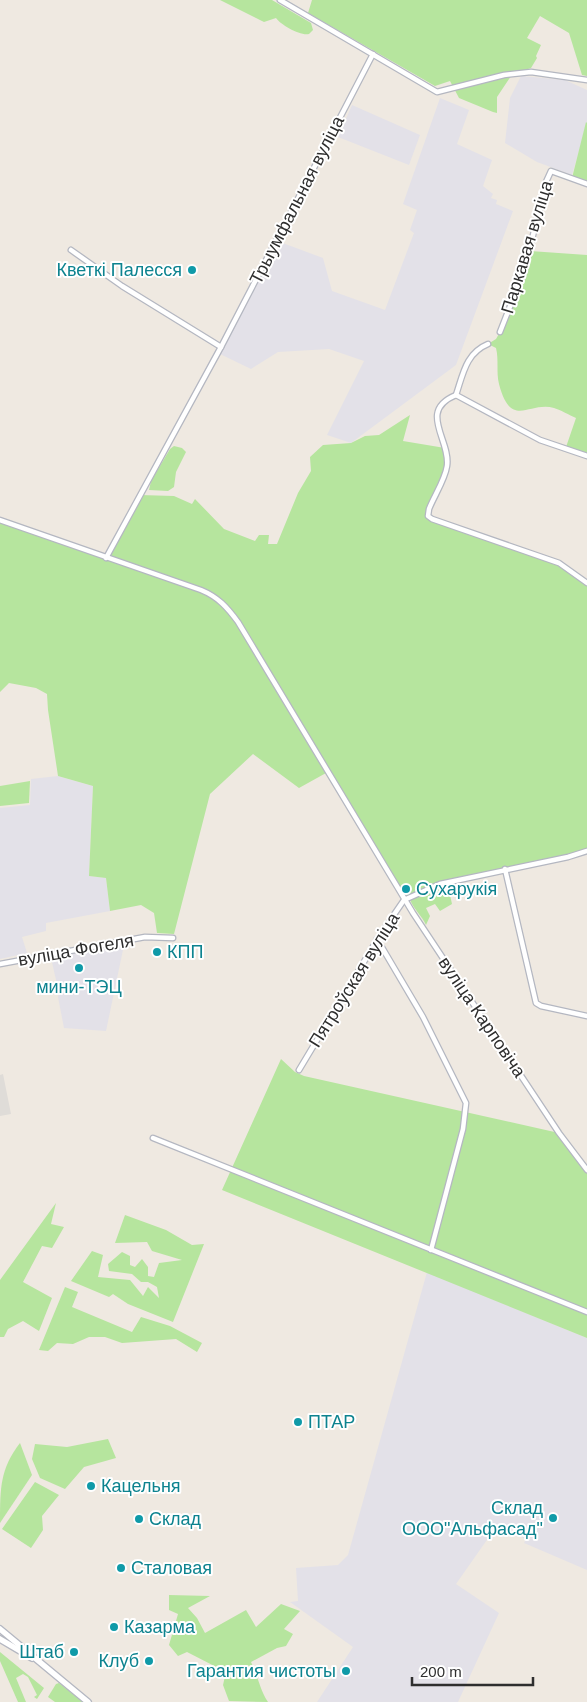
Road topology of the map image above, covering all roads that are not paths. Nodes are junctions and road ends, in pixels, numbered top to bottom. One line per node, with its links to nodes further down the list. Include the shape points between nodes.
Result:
1 (280, 0): 2 (street)
2 (373, 54): 3 (street, via 438,92 504,75 530,72); 8 (street, Трыумфальная вуліца)
3 (587, 80)
4 (587, 184): 6 (street, Паркавая вуліца, via 551,171 525,268)
5 (71, 250): 8 (street, via 122,286)
6 (500, 332)
7 (488, 344): 9 (street, via 472,354)
8 (221, 346): 12 (street, Трыумфальная вуліца)
9 (456, 395): 10 (street, via 540,440); 13 (street, via 440,406 437,419 447,466 428,516 559,563)
10 (587, 456)
11 (0, 520): 12 (street, вуліца Карповіча)
12 (106, 558): 16 (street, вуліца Карповіча, via 201,590 224,604 238,622)
13 (587, 583)
14 (587, 851): 15 (street, Пятроўская вуліца)
15 (505, 869): 16 (street, Пятроўская вуліца, via 440,884); 20 (street, via 536,1003)
16 (404, 900): 18 (street, Пятроўская вуліца); 23 (street, вуліца Карповіча, via 559,1134)
17 (173, 938): 19 (street, вуліца Фогеля, via 152,936)
18 (377, 939): 21 (street, Пятроўская вуліца); 24 (street, via 432,1033 466,1103 463,1129)
19 (0, 964)
20 (587, 1016)
21 (299, 1070)
22 (152, 1138): 24 (street)
23 (587, 1170)
24 (431, 1250): 25 (street)
25 (587, 1312)
26 (0, 1629): 28 (street)
27 (0, 1639): 28 (street)
28 (36, 1660): 29 (street)
29 (88, 1702)

